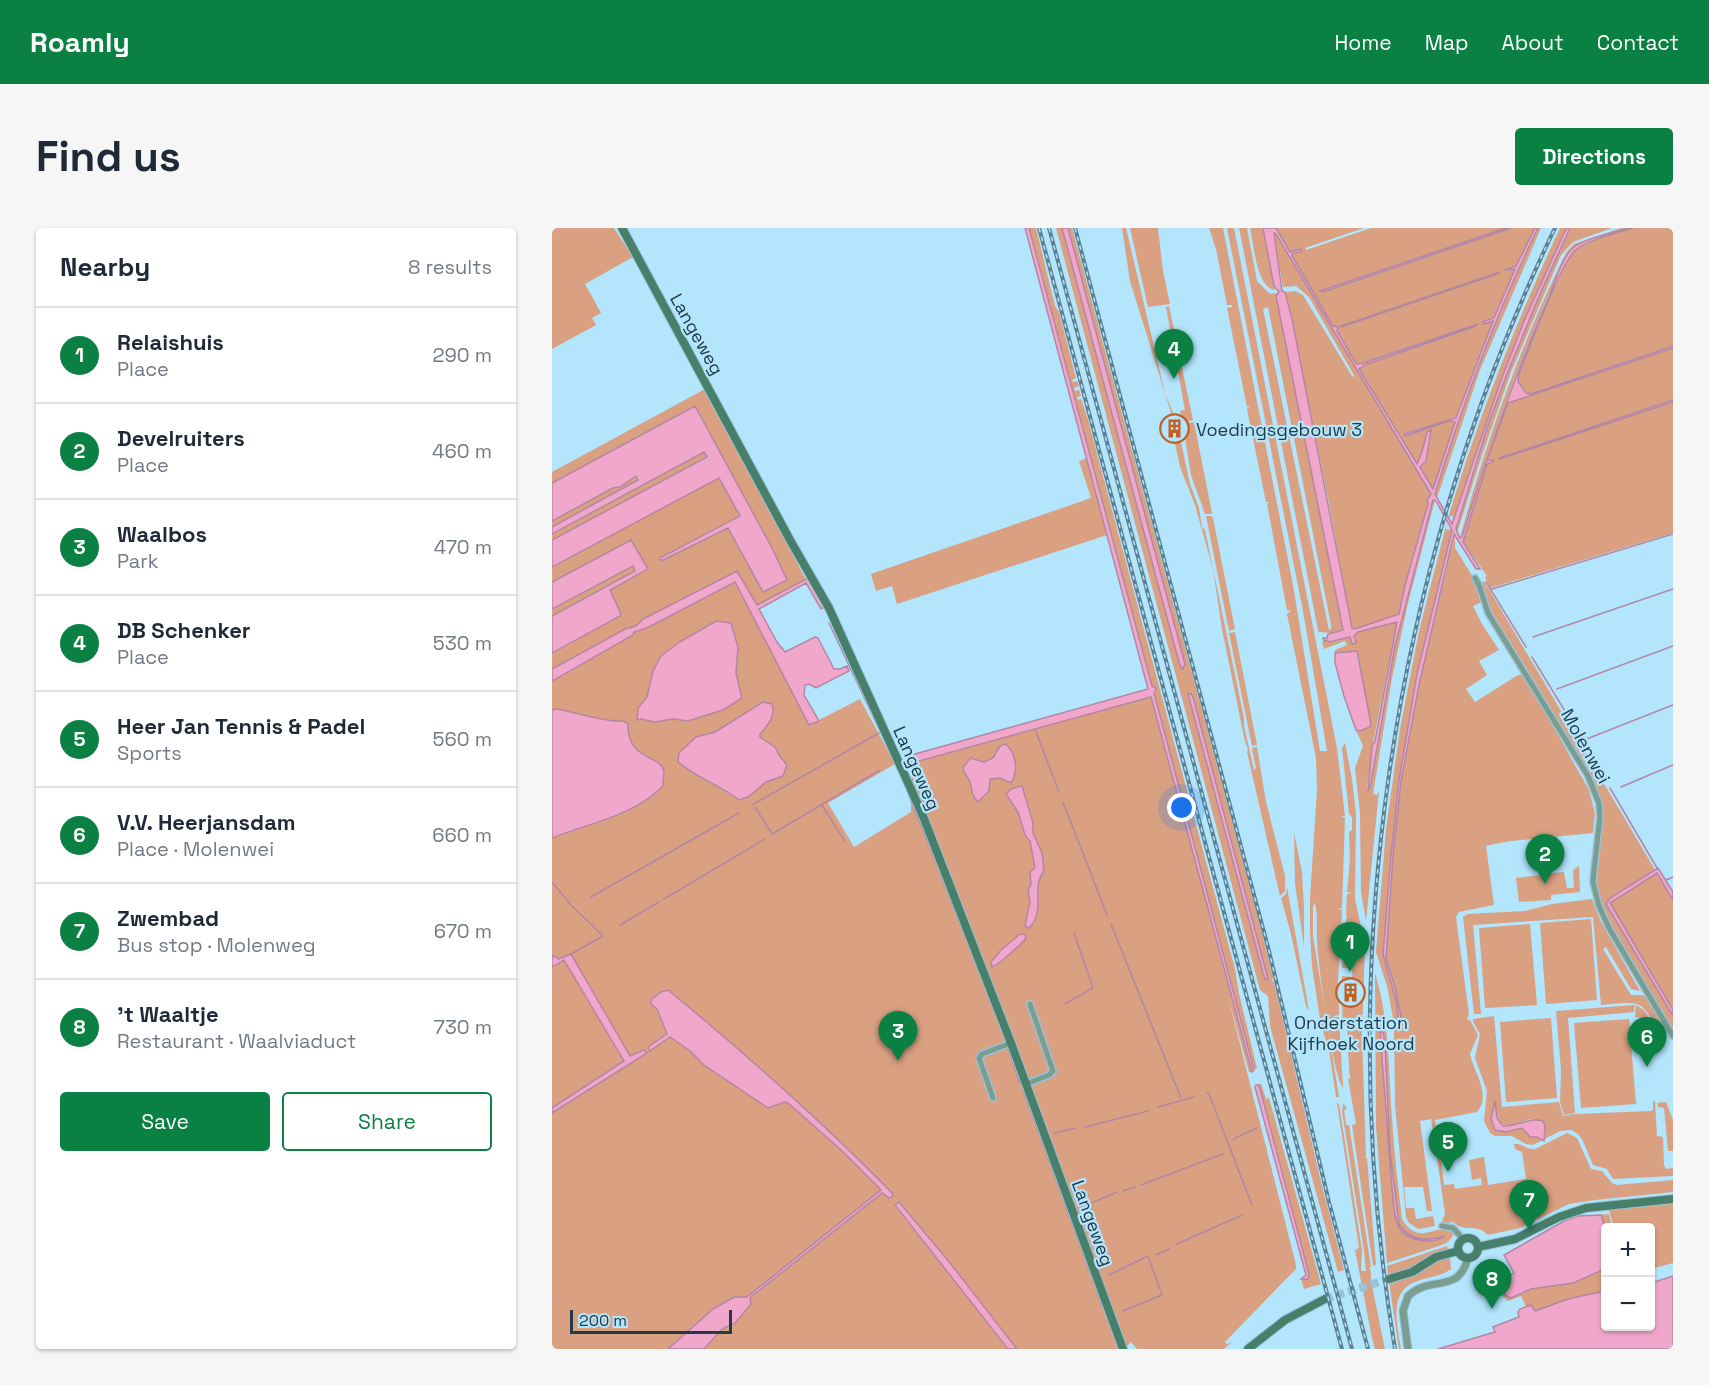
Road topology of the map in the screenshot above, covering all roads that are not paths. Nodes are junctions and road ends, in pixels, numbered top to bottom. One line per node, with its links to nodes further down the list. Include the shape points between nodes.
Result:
1 (622, 228): 5 (main road, Langeweg, via 829,608 923,816)
2 (1475, 578): 4 (street, Molenwei, via 1488,613 1592,784 1600,817 1593,871 1599,906)
3 (1030, 1004): 6 (street, via 1053,1071)
4 (1673, 1036)
5 (1011, 1043): 6 (main road, Langeweg); 7 (street, via 979,1058)
6 (1026, 1084): 16 (main road, Langeweg)
7 (993, 1098)
8 (1673, 1199): 11 (main road, via 1586,1208 1515,1239)
9 (1442, 1226): 10 (street, via 1453,1228)
10 (1463, 1239): 11 (main road, via 1473,1239); 12 (main road)
11 (1478, 1247): 13 (main road, via 1476,1255)
12 (1458, 1251): 13 (main road); 14 (main road)
13 (1468, 1258): 18 (street, via 1462,1273 1452,1282 1427,1285 1408,1296 1403,1311)
14 (1389, 1279)
15 (1325, 1299): 17 (main road, via 1285,1320)
16 (1123, 1349)
17 (1248, 1349)
18 (1408, 1349)

